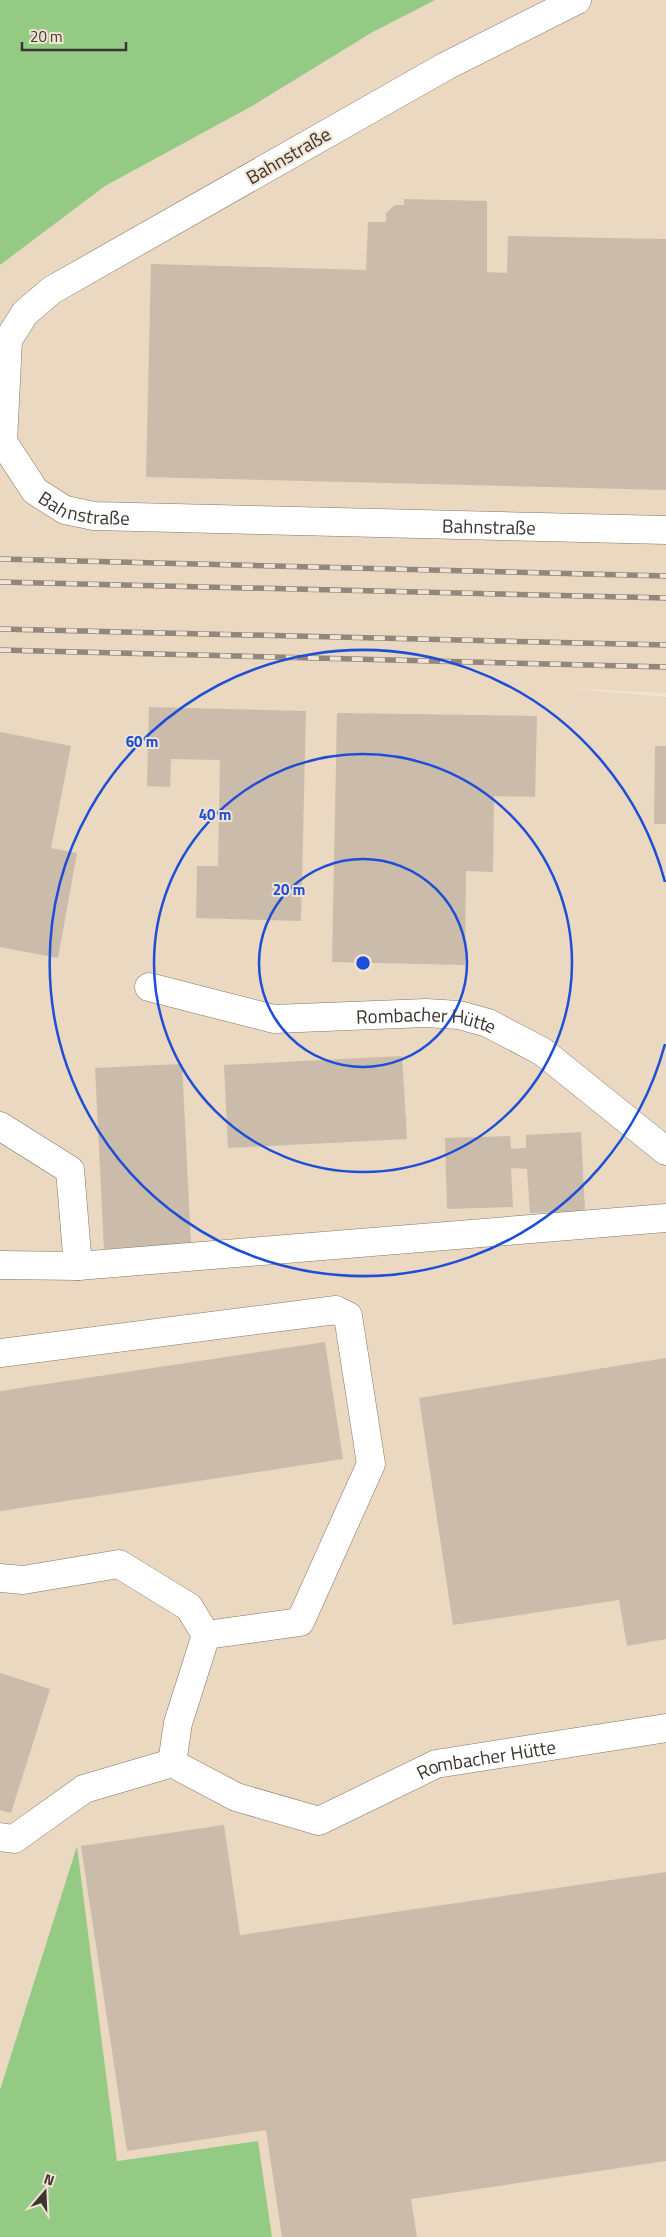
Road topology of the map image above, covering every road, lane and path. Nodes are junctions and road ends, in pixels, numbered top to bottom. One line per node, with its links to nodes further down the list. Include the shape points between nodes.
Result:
1 (577, 0): 2 (street, Bahnstraße, via 446,66 52,290 25,312 8,340 3,442 35,492 66,510 94,516)
2 (666, 530)
3 (149, 987): 5 (street, Rombacher Hütte, via 274,1019 426,1014 459,1015 488,1023 543,1052)
4 (0, 1126): 8 (street, via 70,1170)
5 (666, 1152)
6 (666, 1218): 8 (street)
7 (0, 1265): 8 (street)
8 (78, 1266)
9 (0, 1353): 11 (street, via 336,1310 348,1316 371,1464 300,1622)
10 (0, 1578): 11 (street, via 23,1580 119,1564 189,1607)
11 (206, 1635): 13 (street, via 178,1723)
12 (666, 1728): 13 (street, Rombacher Hütte, via 436,1764 319,1821 236,1797)
13 (172, 1763): 14 (street, via 84,1789 14,1839)
14 (0, 1837)

